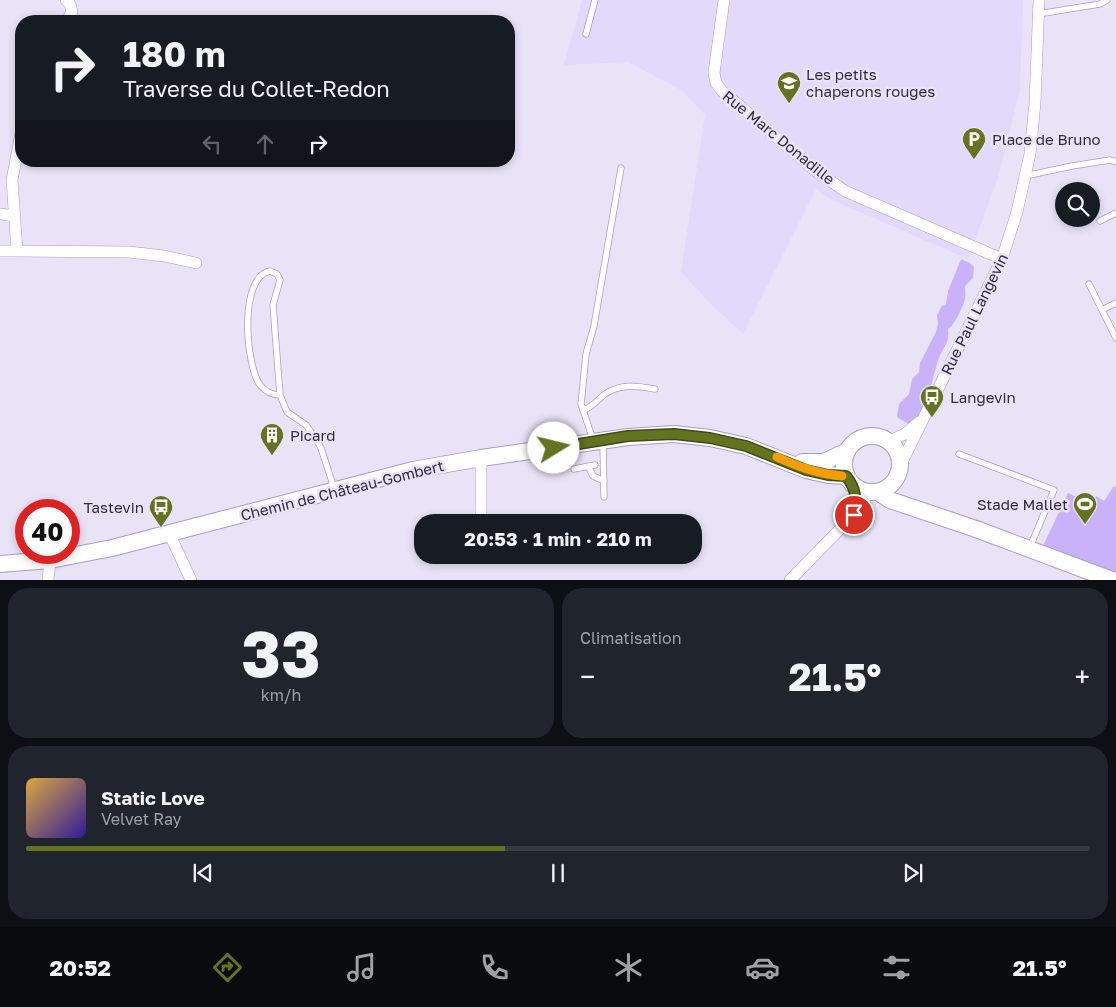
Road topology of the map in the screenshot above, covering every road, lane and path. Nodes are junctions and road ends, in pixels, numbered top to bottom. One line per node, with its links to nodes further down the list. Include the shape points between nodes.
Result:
1 (66, 0): 7 (street, via 70,4)
2 (595, 0): 8 (lane)
3 (724, 0): 19 (street, Rue Marc Donadille, via 714,73 722,92 816,171 845,191)
4 (1039, 0): 6 (street, Rue Paul Langevin)
5 (1106, 0): 6 (lane, via 1100,4)
6 (1038, 14): 12 (street, Rue Paul Langevin, via 1035,103)
7 (70, 15)
8 (586, 34)
9 (15, 161): 15 (street, via 12,180)
10 (1116, 162): 12 (lane, via 1110,160)
11 (621, 168): 27 (lane, via 594,326 586,354)
12 (1025, 176): 19 (street, Rue Paul Langevin, via 1018,212)
13 (1116, 213): 16 (lane)
14 (0, 214): 15 (street)
15 (15, 216): 17 (street)
16 (1100, 221)
17 (17, 250): 18 (street); 20 (street, via 130,252)
18 (0, 251)
19 (1002, 259): 28 (street, Rue Paul Langevin)
20 (196, 264)
21 (1089, 284): 23 (lane)
22 (1116, 303): 23 (lane)
23 (1102, 310): 24 (lane)
24 (1116, 338)
25 (655, 389): 27 (lane, via 630,385 606,394)
26 (280, 396): 26 (lane, via 272,306 280,280 270,271 260,277 251,294 248,335 258,381 266,391); 42 (lane, via 287,412 306,425 316,439)
27 (584, 410): 29 (lane)
28 (924, 417): 30 (street, Rue Paul Langevin, via 904,434); 35 (street, Rue Paul Langevin)
29 (598, 441): 33 (street, Chemin de Château-Gombert, via 674,434 710,438); 34 (street, Chemin de Château-Gombert); 40 (lane)
30 (889, 441): 31 (street, via 878,436 865,436 854,441); 35 (street)
31 (847, 451): 33 (street, Chemin de Château-Gombert, via 824,462); 41 (street, via 844,463)
32 (958, 454): 47 (lane, via 1054,490)
33 (774, 456): 41 (street, Chemin de Château-Gombert, via 806,470)
34 (481, 458): 42 (street, Chemin de Château-Gombert, via 413,470); 45 (street)
35 (902, 462): 39 (street)
36 (595, 465): 37 (lane)
37 (588, 466): 38 (lane); 40 (lane, via 593,476)
38 (574, 469)
39 (896, 480): 41 (street, via 888,488); 44 (street)
40 (604, 481): 43 (lane)
41 (861, 486): 44 (street, Chemin de Château-Gombert); 54 (street, via 854,515)
42 (335, 490): 46 (street, Chemin de Château-Gombert)
43 (604, 497)
44 (912, 508): 47 (street, Chemin de Château-Gombert)
45 (481, 514)
46 (169, 533): 48 (street, Chemin de Château-Gombert); 53 (street)
47 (1029, 549): 55 (street, Chemin de Château-Gombert)
48 (80, 554)
49 (15, 563): 50 (street, Chemin de Château-Gombert)
50 (0, 564)
51 (50, 564): 52 (street)
52 (48, 580)
53 (191, 580)
54 (790, 580)
55 (1112, 580)

